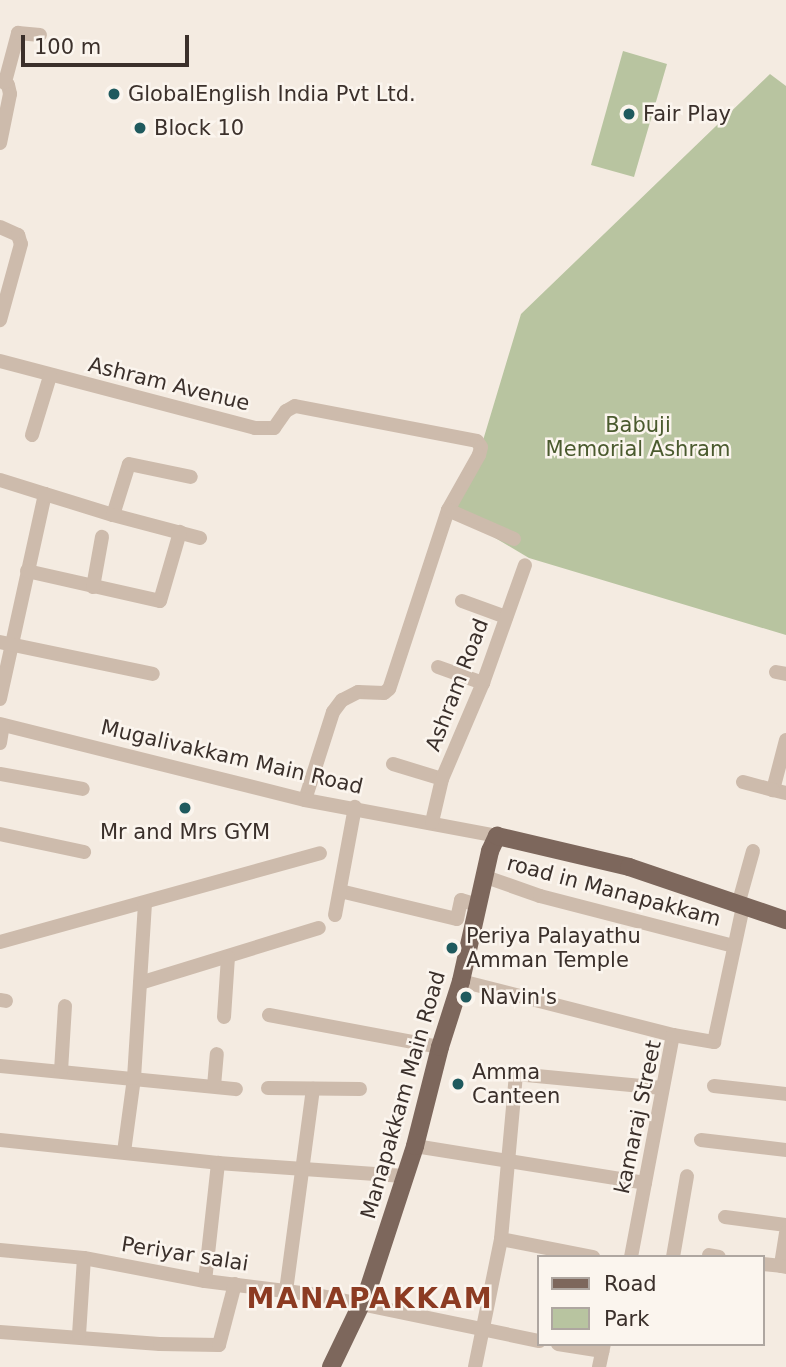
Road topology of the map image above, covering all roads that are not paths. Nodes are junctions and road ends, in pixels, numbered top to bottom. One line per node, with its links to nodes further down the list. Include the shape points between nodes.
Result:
1 (40, 35): 2 (street, via 18,33)
2 (2, 81): 3 (street, via 10,94)
3 (0, 143)
4 (0, 227): 5 (street, via 18,235 21,244)
5 (0, 318)
6 (0, 361): 7 (street, Ashram Avenue)
7 (50, 376): 8 (street); 12 (street, Ashram Avenue, via 256,428 274,428 295,406 477,441 481,447)
8 (32, 435)
9 (191, 477): 13 (street, via 129,464)
10 (0, 480): 11 (street)
11 (45, 494): 13 (street); 19 (street)
12 (448, 510): 17 (street); 37 (street, via 388,689 342,699 333,712)
13 (113, 515): 14 (street)
14 (180, 532): 16 (street); 20 (street, via 160,601)
15 (102, 537): 20 (street)
16 (200, 538)
17 (514, 539)
18 (525, 565): 22 (street, Ashram Road)
19 (27, 571): 20 (street); 23 (street)
20 (93, 587)
21 (462, 601): 22 (street)
22 (506, 617): 26 (street, Ashram Road)
23 (5, 643): 25 (street); 27 (street)
24 (438, 667): 26 (street)
25 (153, 674)
26 (483, 683): 33 (street, Ashram Road)
27 (0, 699)
28 (1, 724): 30 (street); 37 (street, Mugalivakkam Main Road)
29 (786, 740): 36 (street)
30 (0, 743)
31 (393, 764): 33 (street)
32 (0, 774): 35 (street)
33 (442, 779): 39 (street, Ashram Road)
34 (743, 782): 36 (street)
35 (83, 789)
36 (779, 791)
37 (305, 800): 38 (street, Mugalivakkam Main Road)
38 (355, 807): 39 (street, Mugalivakkam Main Road); 46 (street)
39 (432, 821): 41 (street, Mugalivakkam Main Road)
40 (0, 834): 43 (street)
41 (497, 835): 45 (main road, Manapakkam Main Road); 49 (main road, via 629,867)
42 (752, 851): 49 (street, kamaraj Street)
43 (83, 852)
44 (320, 853): 47 (street)
45 (483, 876): 48 (main road, Manapakkam Main Road); 54 (street, road in Manapakkam, via 540,896)
46 (340, 891): 48 (street, via 457,919 461,900); 50 (street)
47 (145, 904): 53 (street); 57 (street)
48 (477, 905): 56 (main road, Manapakkam Main Road)
49 (741, 906): 51 (main road); 54 (street, kamaraj Street)
50 (335, 915)
51 (786, 920)
52 (319, 928): 55 (street)
53 (0, 942)
54 (734, 946): 61 (street, kamaraj Street, via 713,1042)
55 (228, 957): 57 (street); 60 (street)
56 (461, 981): 61 (street); 62 (main road, Manapakkam Main Road)
57 (140, 983): 66 (street)
58 (65, 1006): 65 (street)
59 (269, 1015): 62 (street)
60 (224, 1017)
61 (673, 1035): 70 (street, kamaraj Street)
62 (440, 1047): 77 (main road, Manapakkam Main Road)
63 (217, 1054): 67 (street)
64 (0, 1066): 65 (street)
65 (61, 1071): 66 (street)
66 (134, 1078): 67 (street); 79 (street)
67 (214, 1086): 71 (street)
68 (714, 1086): 74 (street)
69 (268, 1088): 72 (street)
70 (662, 1088): 80 (street, via 516,1074); 85 (street, kamaraj Street)
71 (236, 1089)
72 (313, 1089): 73 (street); 82 (street)
73 (360, 1089)
74 (786, 1094)
75 (0, 1140): 79 (street)
76 (701, 1140): 78 (street)
77 (415, 1146): 80 (street); 83 (main road, Manapakkam Main Road)
78 (786, 1150)
79 (124, 1152): 81 (street)
80 (507, 1159): 85 (street); 89 (street)
81 (219, 1163): 82 (street); 97 (street)
82 (301, 1168): 83 (street); 99 (street)
83 (404, 1176): 100 (main road, Manapakkam Main Road)
84 (687, 1176): 93 (street)
85 (645, 1183): 92 (street, kamaraj Street)
86 (725, 1217): 87 (street)
87 (786, 1226)
88 (786, 1233): 96 (street)
89 (501, 1239): 91 (street); 101 (street)
90 (0, 1250): 94 (street, Periyar salai)
91 (583, 1255)
92 (631, 1255)
93 (673, 1255)
94 (85, 1258): 97 (street, Periyar salai); 103 (street)
95 (765, 1264): 96 (street)
96 (783, 1267)
97 (205, 1281): 98 (street, Periyar salai)
98 (235, 1284): 99 (street, Periyar salai); 103 (street, via 219,1345)
99 (286, 1291): 100 (street, Periyar salai)
100 (363, 1303): 101 (street, Periyar salai); 107 (main road, Manapakkam Main Road)
101 (482, 1331): 104 (street, Periyar salai); 108 (street)
102 (0, 1332): 103 (street)
103 (79, 1335)
104 (538, 1341)
105 (580, 1346): 106 (street)
106 (603, 1348): 109 (street)
107 (331, 1367)
108 (475, 1367)
109 (599, 1367)

